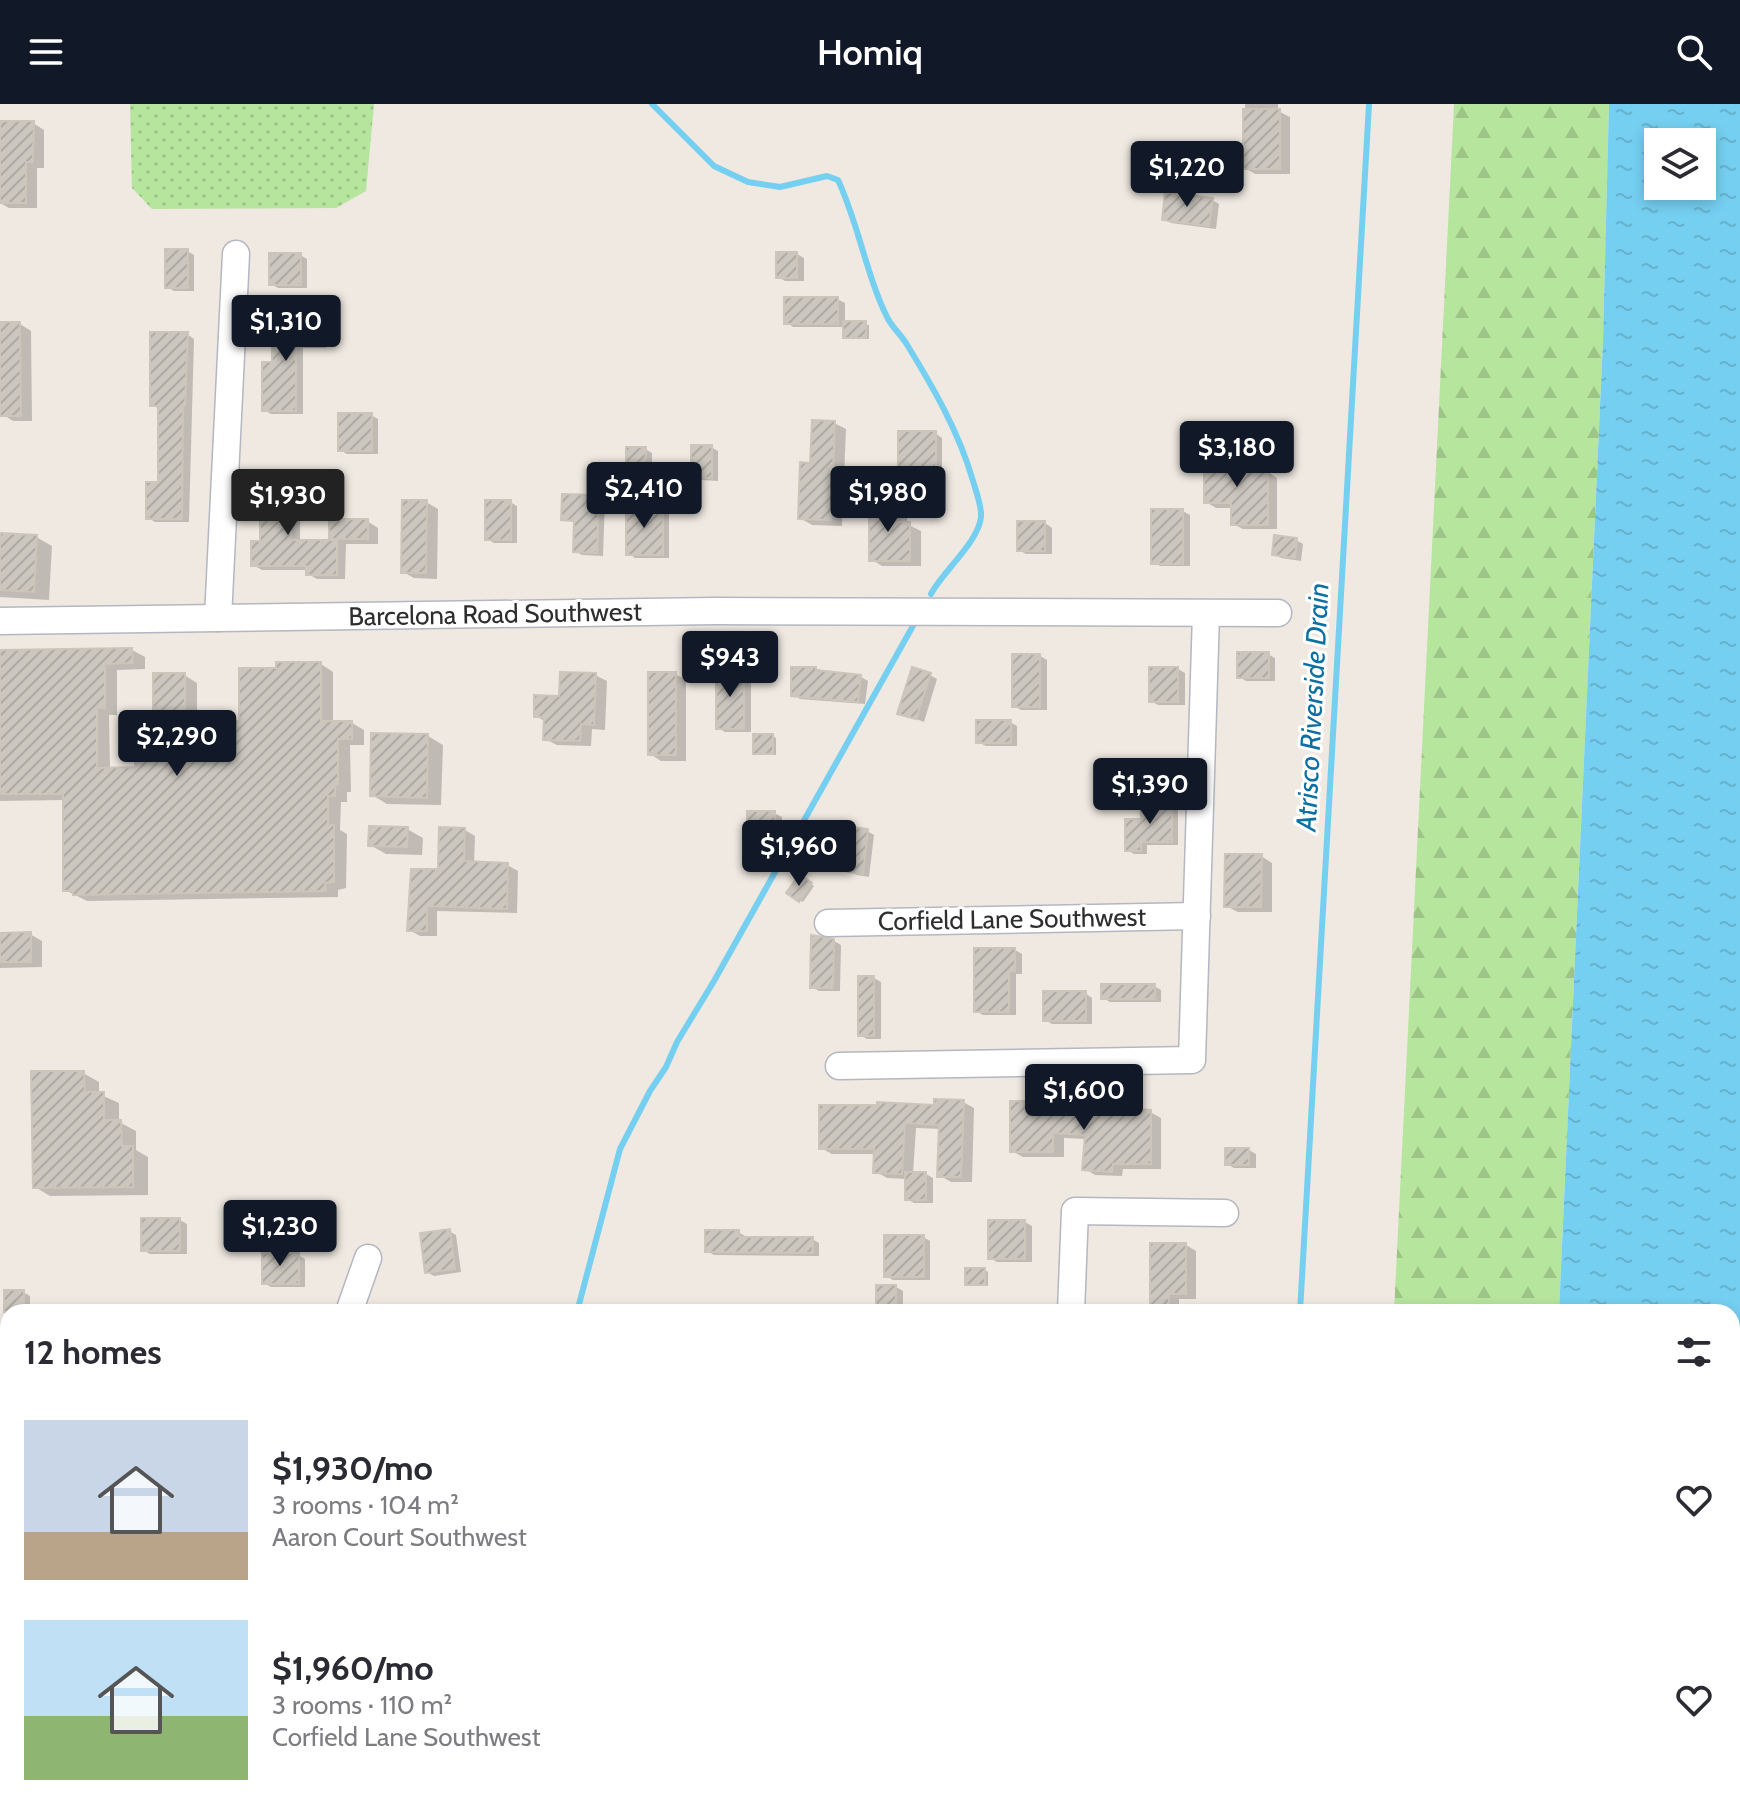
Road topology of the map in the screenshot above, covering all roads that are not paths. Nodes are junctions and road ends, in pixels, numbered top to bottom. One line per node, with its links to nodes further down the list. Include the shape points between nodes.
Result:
1 (236, 254): 4 (street)
2 (1278, 613): 3 (street, Barcelona Road Southwest)
3 (1206, 614): 4 (street, Barcelona Road Southwest, via 714,611); 6 (street)
4 (218, 618): 5 (street, Barcelona Road Southwest)
5 (0, 621)
6 (1197, 916): 7 (street, Corfield Lane Southwest); 8 (street, via 1192,1060)
7 (828, 923)
8 (839, 1066)
9 (1225, 1213): 12 (street, via 1075,1211)
10 (368, 1258): 11 (street)
11 (352, 1304)
12 (1071, 1304)

